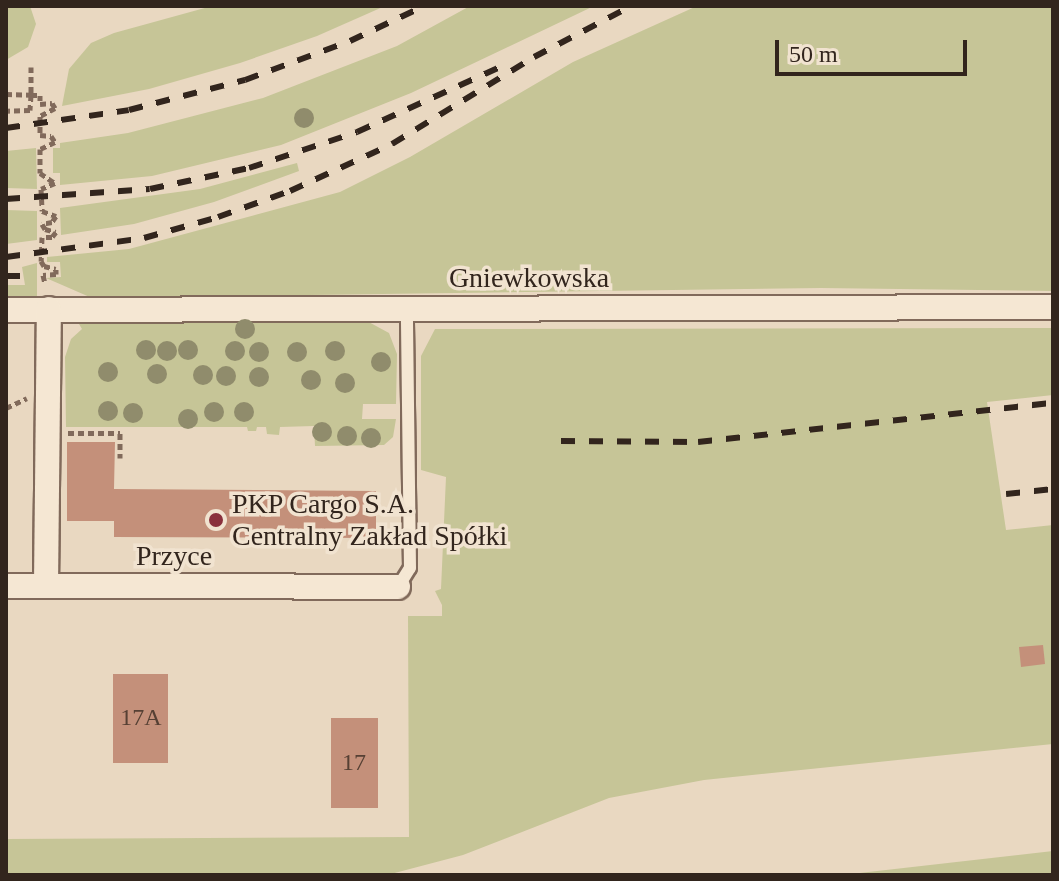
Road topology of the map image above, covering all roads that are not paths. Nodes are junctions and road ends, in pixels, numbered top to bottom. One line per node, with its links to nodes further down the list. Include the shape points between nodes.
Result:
1 (1053, 307): 2 (street, Gniewkowska)
2 (407, 308): 3 (street, Gniewkowska); 7 (lane, via 410,563)
3 (49, 309): 4 (street, Gniewkowska); 5 (street)
4 (6, 310)
5 (46, 585): 6 (street, Przyce); 7 (street, Przyce)
6 (6, 586)
7 (398, 587)

